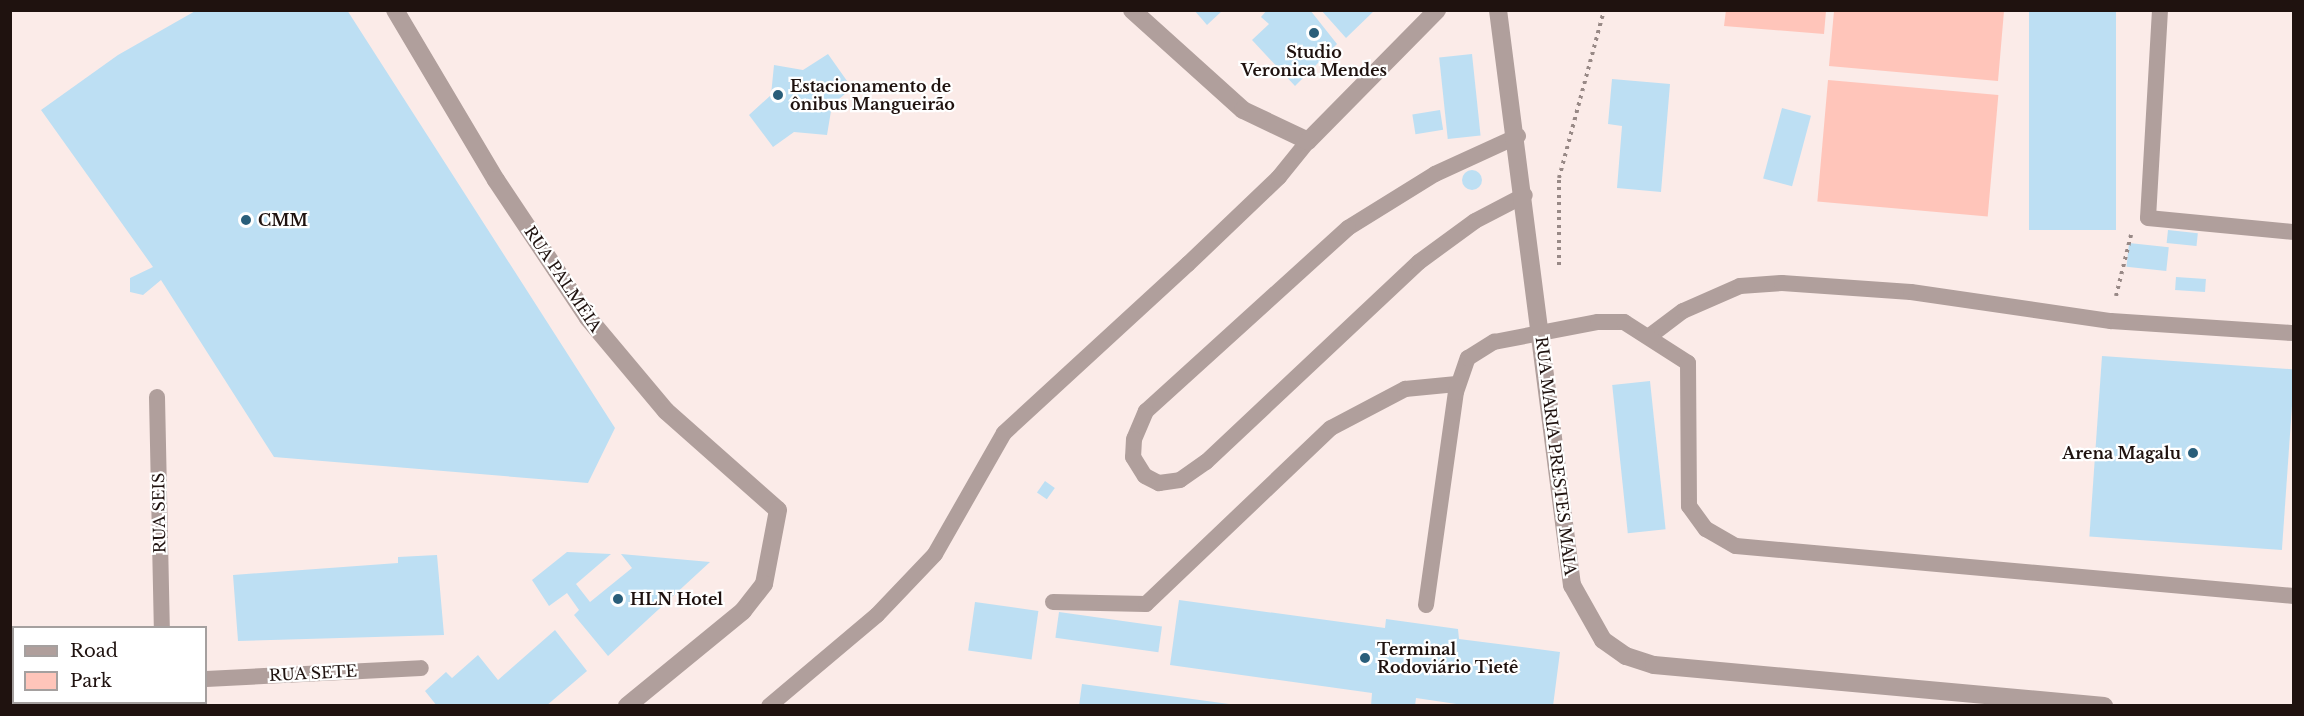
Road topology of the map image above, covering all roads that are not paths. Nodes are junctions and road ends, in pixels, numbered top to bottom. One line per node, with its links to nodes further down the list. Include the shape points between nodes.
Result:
1 (395, 10): 21 (street, RUA PALMÉIA, via 496,180 595,328 666,411 778,510 764,584 743,611)
2 (1132, 10): 7 (street, via 1243,110)
3 (1437, 10): 7 (street)
4 (1498, 10): 6 (street, RUA MARIA PRESTES MAIA)
5 (2160, 10): 9 (lane, via 2148,218)
6 (1518, 136): 8 (street, RUA MARIA PRESTES MAIA); 8 (lane, via 1435,174 1348,228 1146,411 1134,440 1133,457 1145,476 1159,483 1180,480 1206,462 1419,262 1475,221)
7 (1308, 141): 22 (lane, via 1279,177 1004,433 935,554 862,628)
8 (1525, 195): 10 (street, RUA MARIA PRESTES MAIA)
9 (2294, 232)
10 (1540, 333): 12 (lane, via 1624,322); 13 (lane, via 1483,346 1468,358); 23 (street, RUA MARIA PRESTES MAIA, via 1572,585 1585,615 1626,656 1654,665)
11 (2294, 333): 12 (lane, via 2111,321 1911,292 1782,283 1740,286 1683,311)
12 (1651, 335): 15 (lane, via 1688,363 1689,506 1706,529 1736,546)
13 (1457, 384): 16 (lane, via 1405,389 1331,428 1146,604); 17 (lane)
14 (157, 398): 18 (lane, RUA SEIS)
15 (2294, 596)
16 (1053, 602)
17 (1426, 605)
18 (162, 626)
19 (421, 668): 20 (lane, RUA SETE)
20 (207, 679)
21 (627, 705)
22 (769, 705)
23 (2104, 705)

